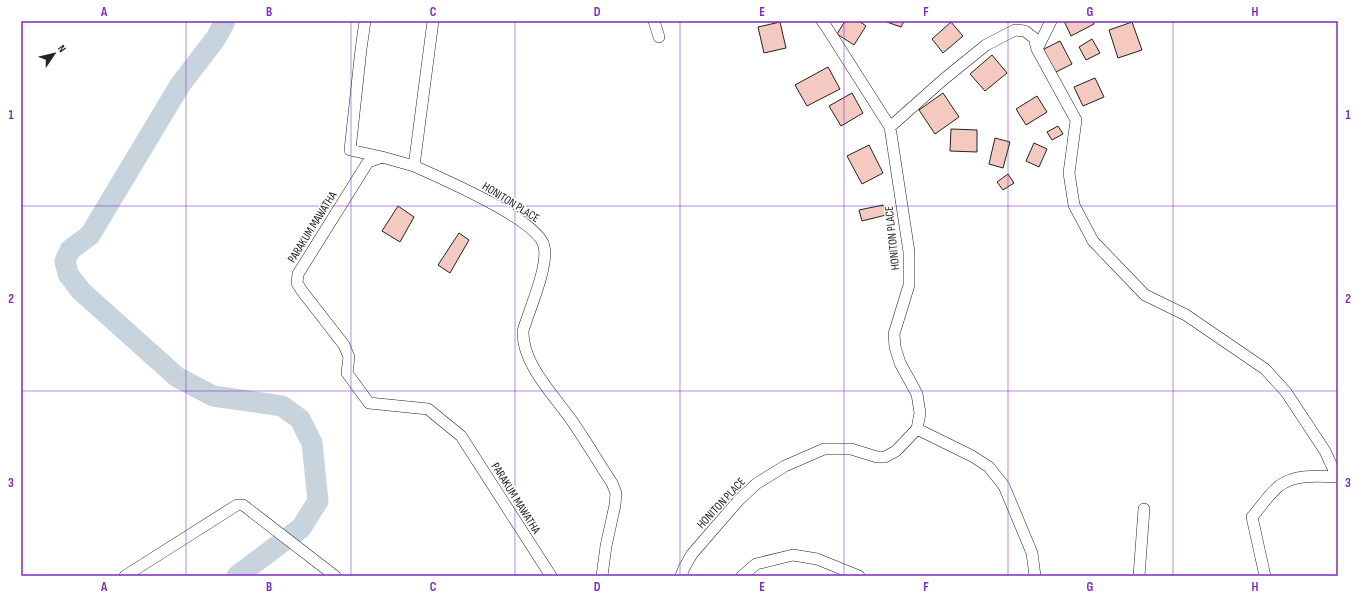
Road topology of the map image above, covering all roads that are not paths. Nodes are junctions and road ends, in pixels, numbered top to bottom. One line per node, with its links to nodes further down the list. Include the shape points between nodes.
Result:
1 (366, 21): 9 (street, via 350,150)
2 (433, 21): 10 (street)
3 (654, 21): 6 (street)
4 (822, 21): 8 (street, HONITON PLACE)
5 (1051, 21): 7 (street)
6 (659, 37)
7 (1037, 49): 8 (street, via 1034,38 1025,31 1015,30 986,45); 12 (street, via 1076,120 1069,172 1074,205 1093,241 1145,295 1186,315 1265,369 1286,392 1325,451)
8 (890, 127): 11 (street, HONITON PLACE, via 910,266 908,285 894,334 895,347 900,363 917,394 920,413)
9 (382, 157): 10 (street); 16 (street, PARAKUM MAWATHA, via 368,162 298,274 297,283 344,345 349,357 348,372 369,403 428,409 461,436)
10 (414, 166): 17 (street, HONITON PLACE, via 467,190 527,225 540,237 544,245 543,271 522,341 537,373 572,420 616,493)
11 (917, 429): 18 (street, HONITON PLACE, via 896,451 885,457 851,449 824,449 785,466 756,484 692,554); 21 (street, via 989,467 1004,486 1032,553)
12 (1338, 479): 23 (street, via 1316,476 1296,478 1279,486 1252,517)
13 (1144, 509): 22 (street)
14 (125, 576): 15 (street, via 238,505 243,505)
15 (335, 576)
16 (551, 576)
17 (602, 576)
18 (681, 576)
19 (742, 576): 20 (street, via 756,564 793,555 817,559)
20 (859, 576)
21 (1035, 576)
22 (1138, 576)
23 (1265, 576)

